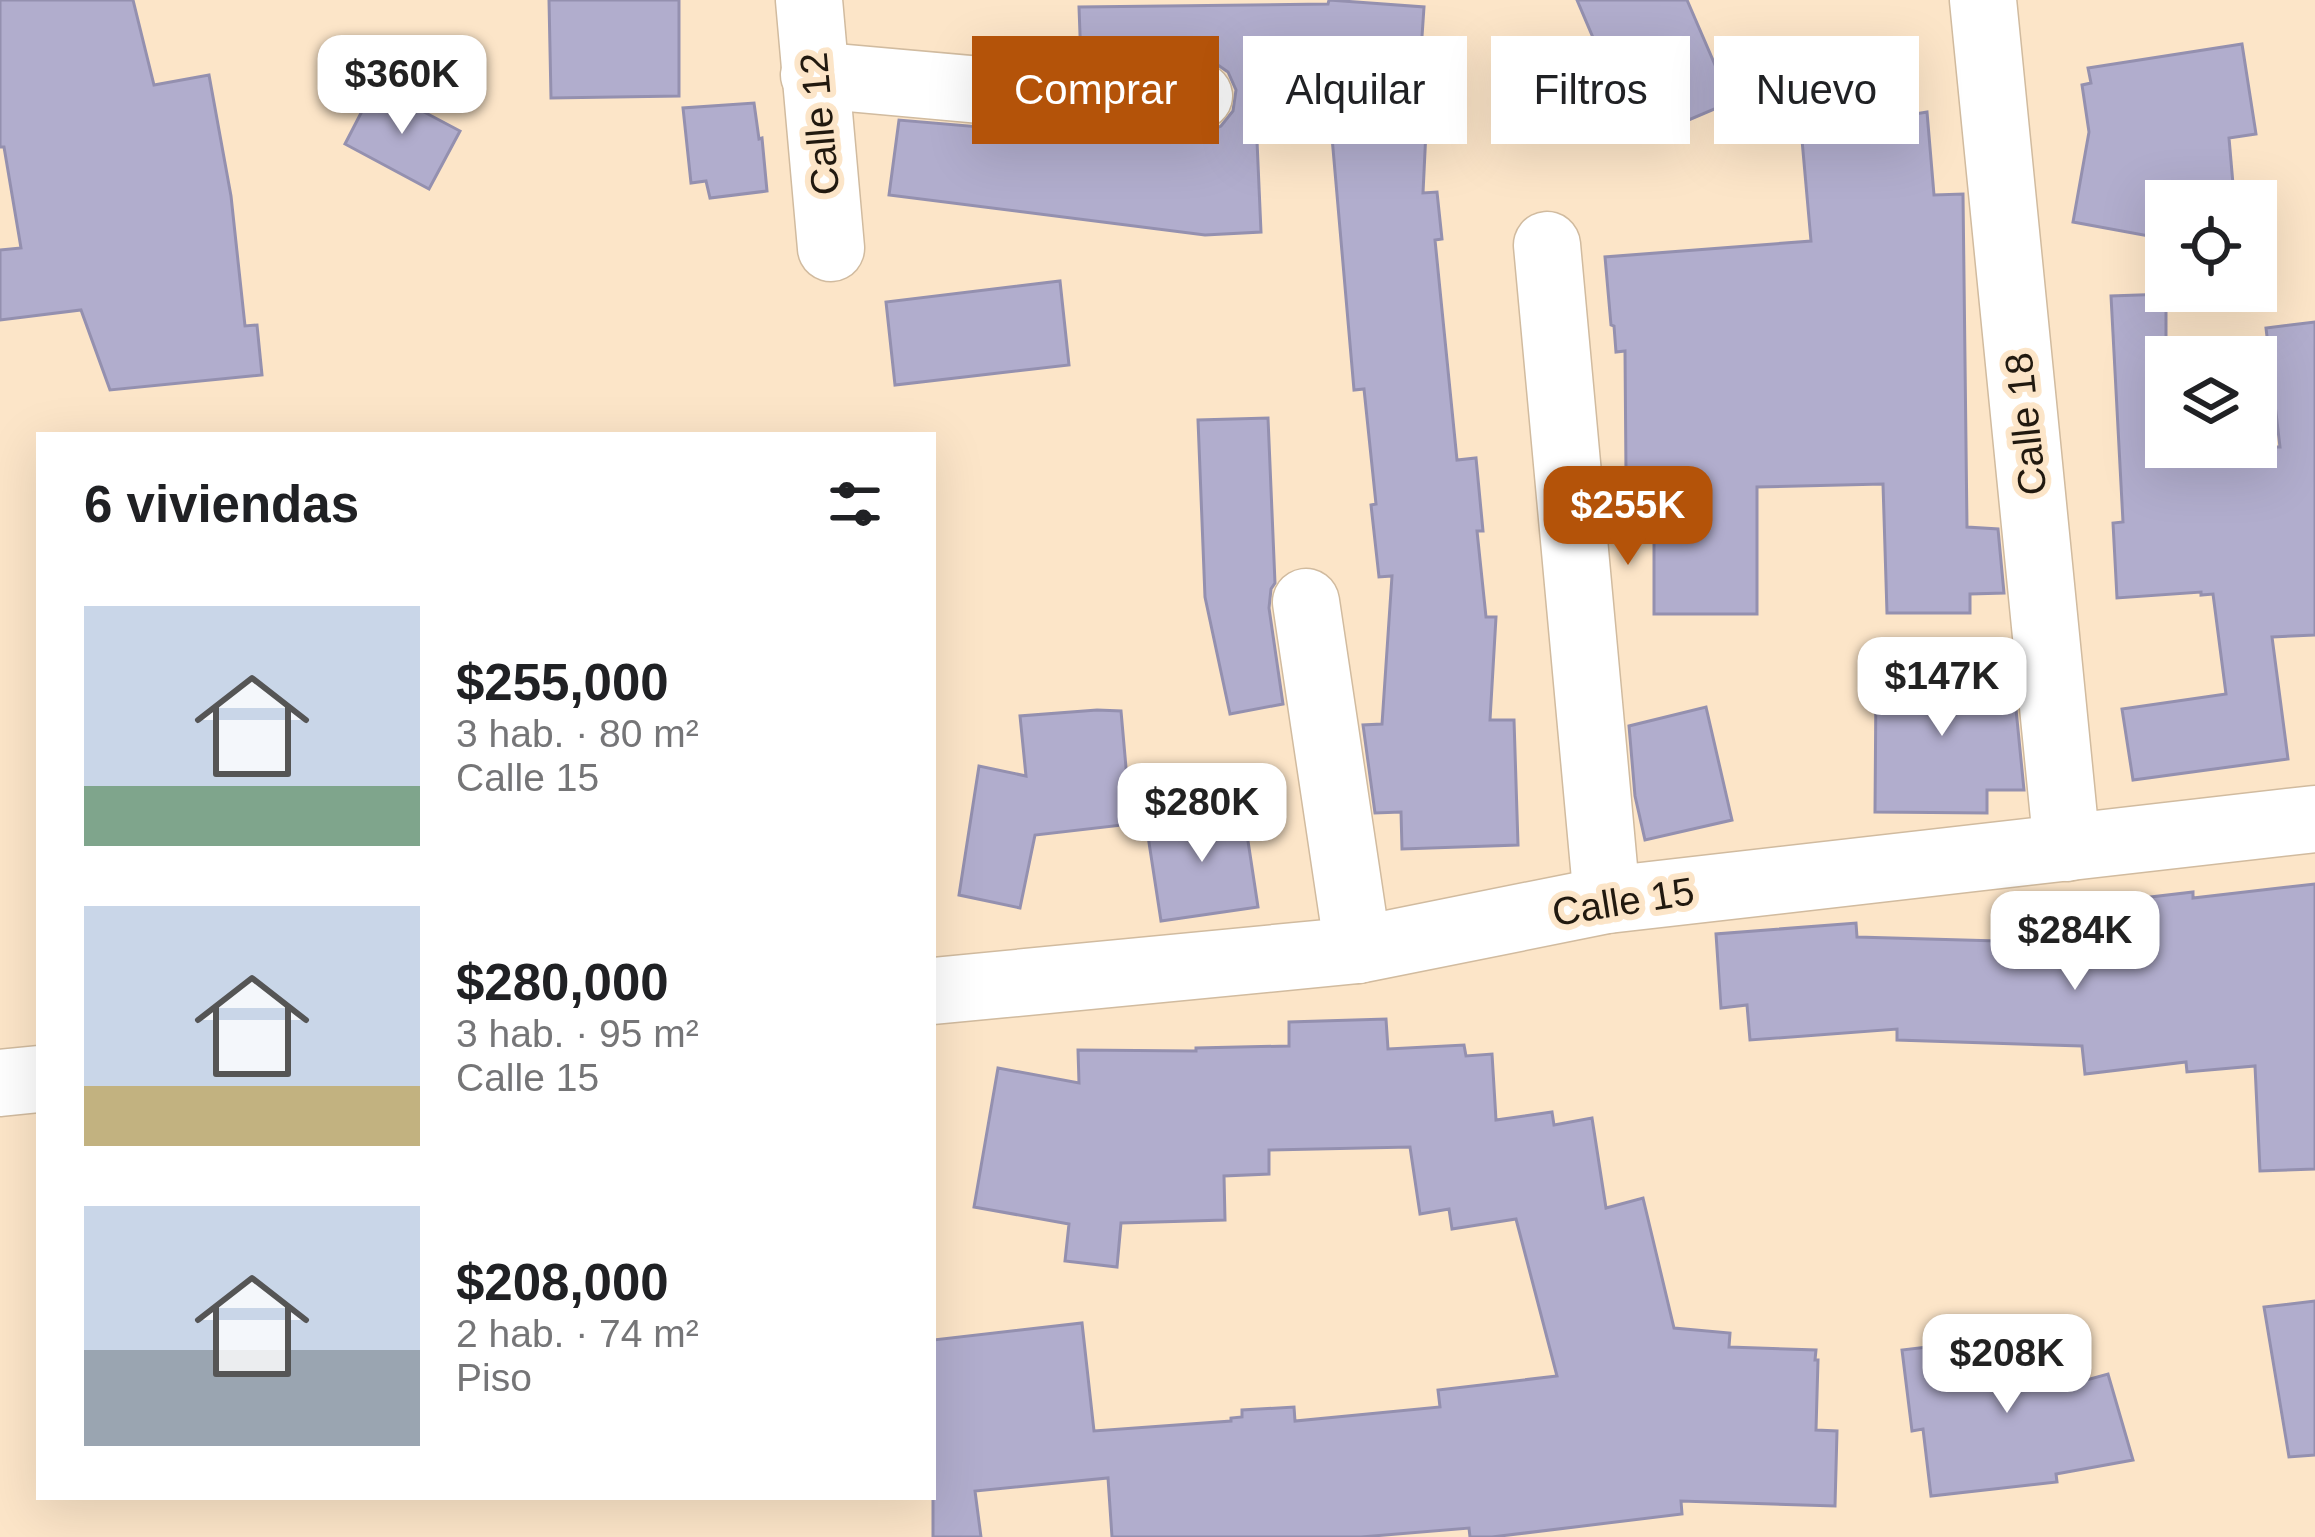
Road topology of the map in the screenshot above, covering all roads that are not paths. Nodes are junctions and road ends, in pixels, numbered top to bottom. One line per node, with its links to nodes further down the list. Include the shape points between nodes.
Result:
1 (809, 0): 3 (street, Calle 12)
2 (1983, 0): 9 (street, Calle 18)
3 (814, 75): 4 (street); 6 (street, Calle 12)
4 (972, 89)
5 (1547, 244): 10 (street)
6 (831, 248)
7 (1306, 602): 11 (street)
8 (2315, 819): 9 (street, Calle 15)
9 (2067, 848): 10 (street, Calle 15)
10 (1607, 900): 11 (street, Calle 15)
11 (1358, 950): 12 (street, Calle 15)
12 (936, 991)
13 (36, 1079): 14 (street)
14 (0, 1083)

